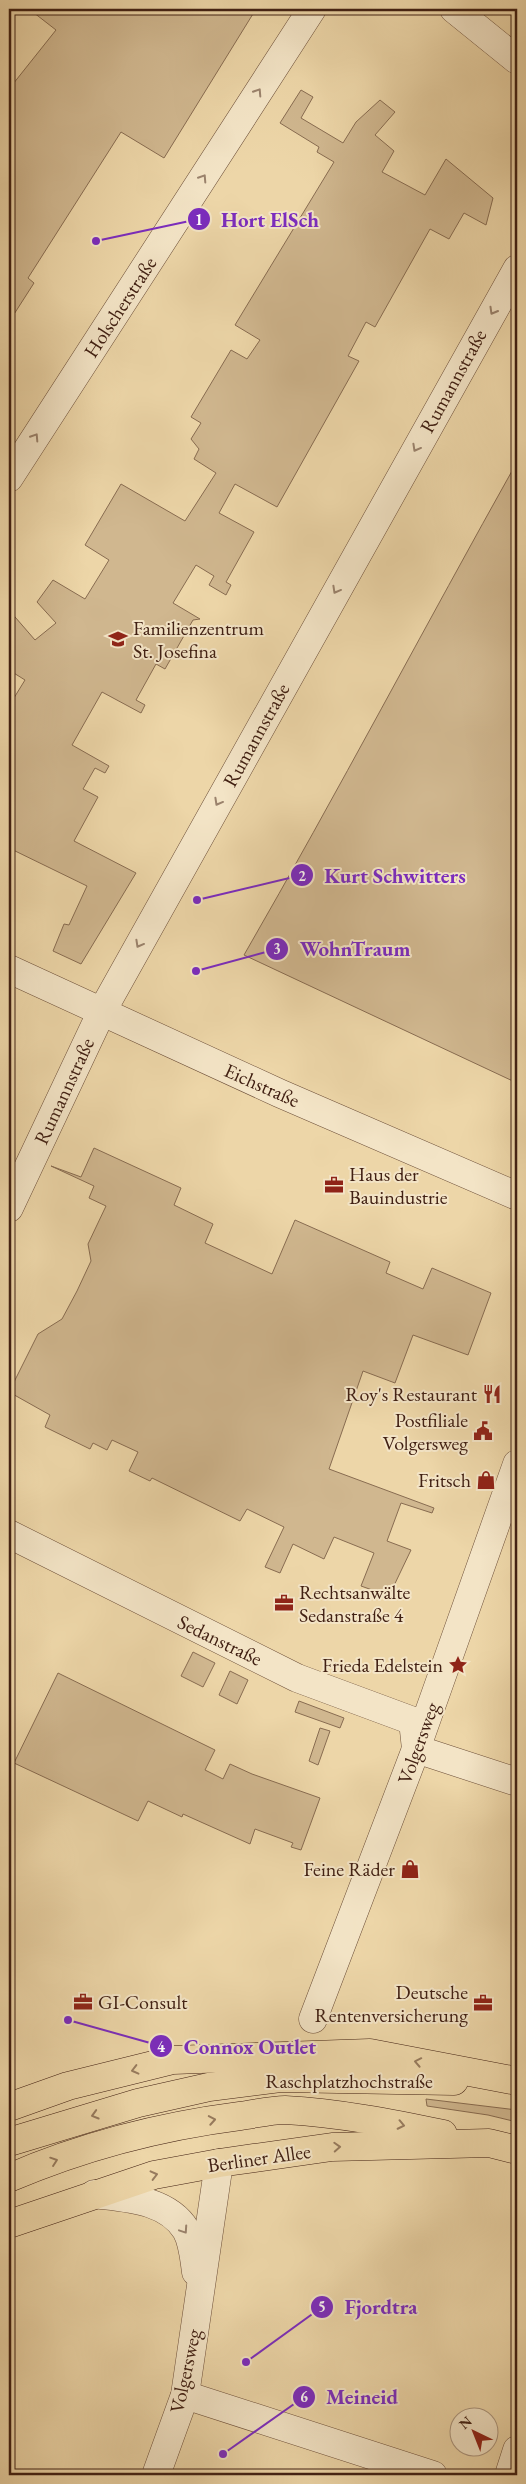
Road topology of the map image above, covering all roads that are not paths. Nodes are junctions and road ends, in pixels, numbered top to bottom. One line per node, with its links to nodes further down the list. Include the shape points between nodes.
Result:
1 (312, 9): 5 (street, Holscherstraße, one-way to 1)
2 (454, 9): 3 (street)
3 (517, 60)
4 (517, 269): 7 (street, Rumannstraße, one-way to 7)
5 (9, 478)
6 (9, 969): 7 (street, Eichstraße)
7 (101, 1012): 8 (street, Eichstraße); 9 (street, Rumannstraße)
8 (517, 1196)
9 (9, 1208)
10 (517, 1464): 12 (street, Volgersweg)
11 (9, 1534): 12 (street, Sedanstraße, via 297,1678 413,1721)
12 (416, 1748): 13 (street); 14 (street, Volgersweg)
13 (517, 1782)
14 (313, 2019)
15 (517, 2081): 16 (main road, one-way to 16, via 370,2053 173,2060 68,2086); 17 (main road, Raschplatzhochstraße, one-way to 17, via 280,2078 209,2087 138,2103)
16 (9, 2107)
17 (9, 2142)
18 (489, 2143): 19 (main road, Berliner Allee); 20 (main road, Berliner Allee, one-way to 18, via 332,2147); 21 (main road, Raschplatzhochstraße, one-way to 18, via 83,2151 148,2133 213,2119 284,2110 378,2120)
19 (517, 2150)
20 (219, 2163): 22 (main road, Berliner Allee, one-way to 20, via 154,2175); 24 (street, Volgersweg)
21 (9, 2178)
22 (94, 2194): 23 (main road, Berliner Allee); 24 (street, Volgersweg, one-way to 24, via 142,2200 176,2219 186,2230 191,2243)
23 (9, 2224)
24 (200, 2294): 25 (street, Volgersweg)
25 (185, 2395): 27 (street, Volgersweg); 28 (street)
26 (517, 2450): 29 (street)
27 (156, 2475)
28 (433, 2475)
29 (509, 2475)

